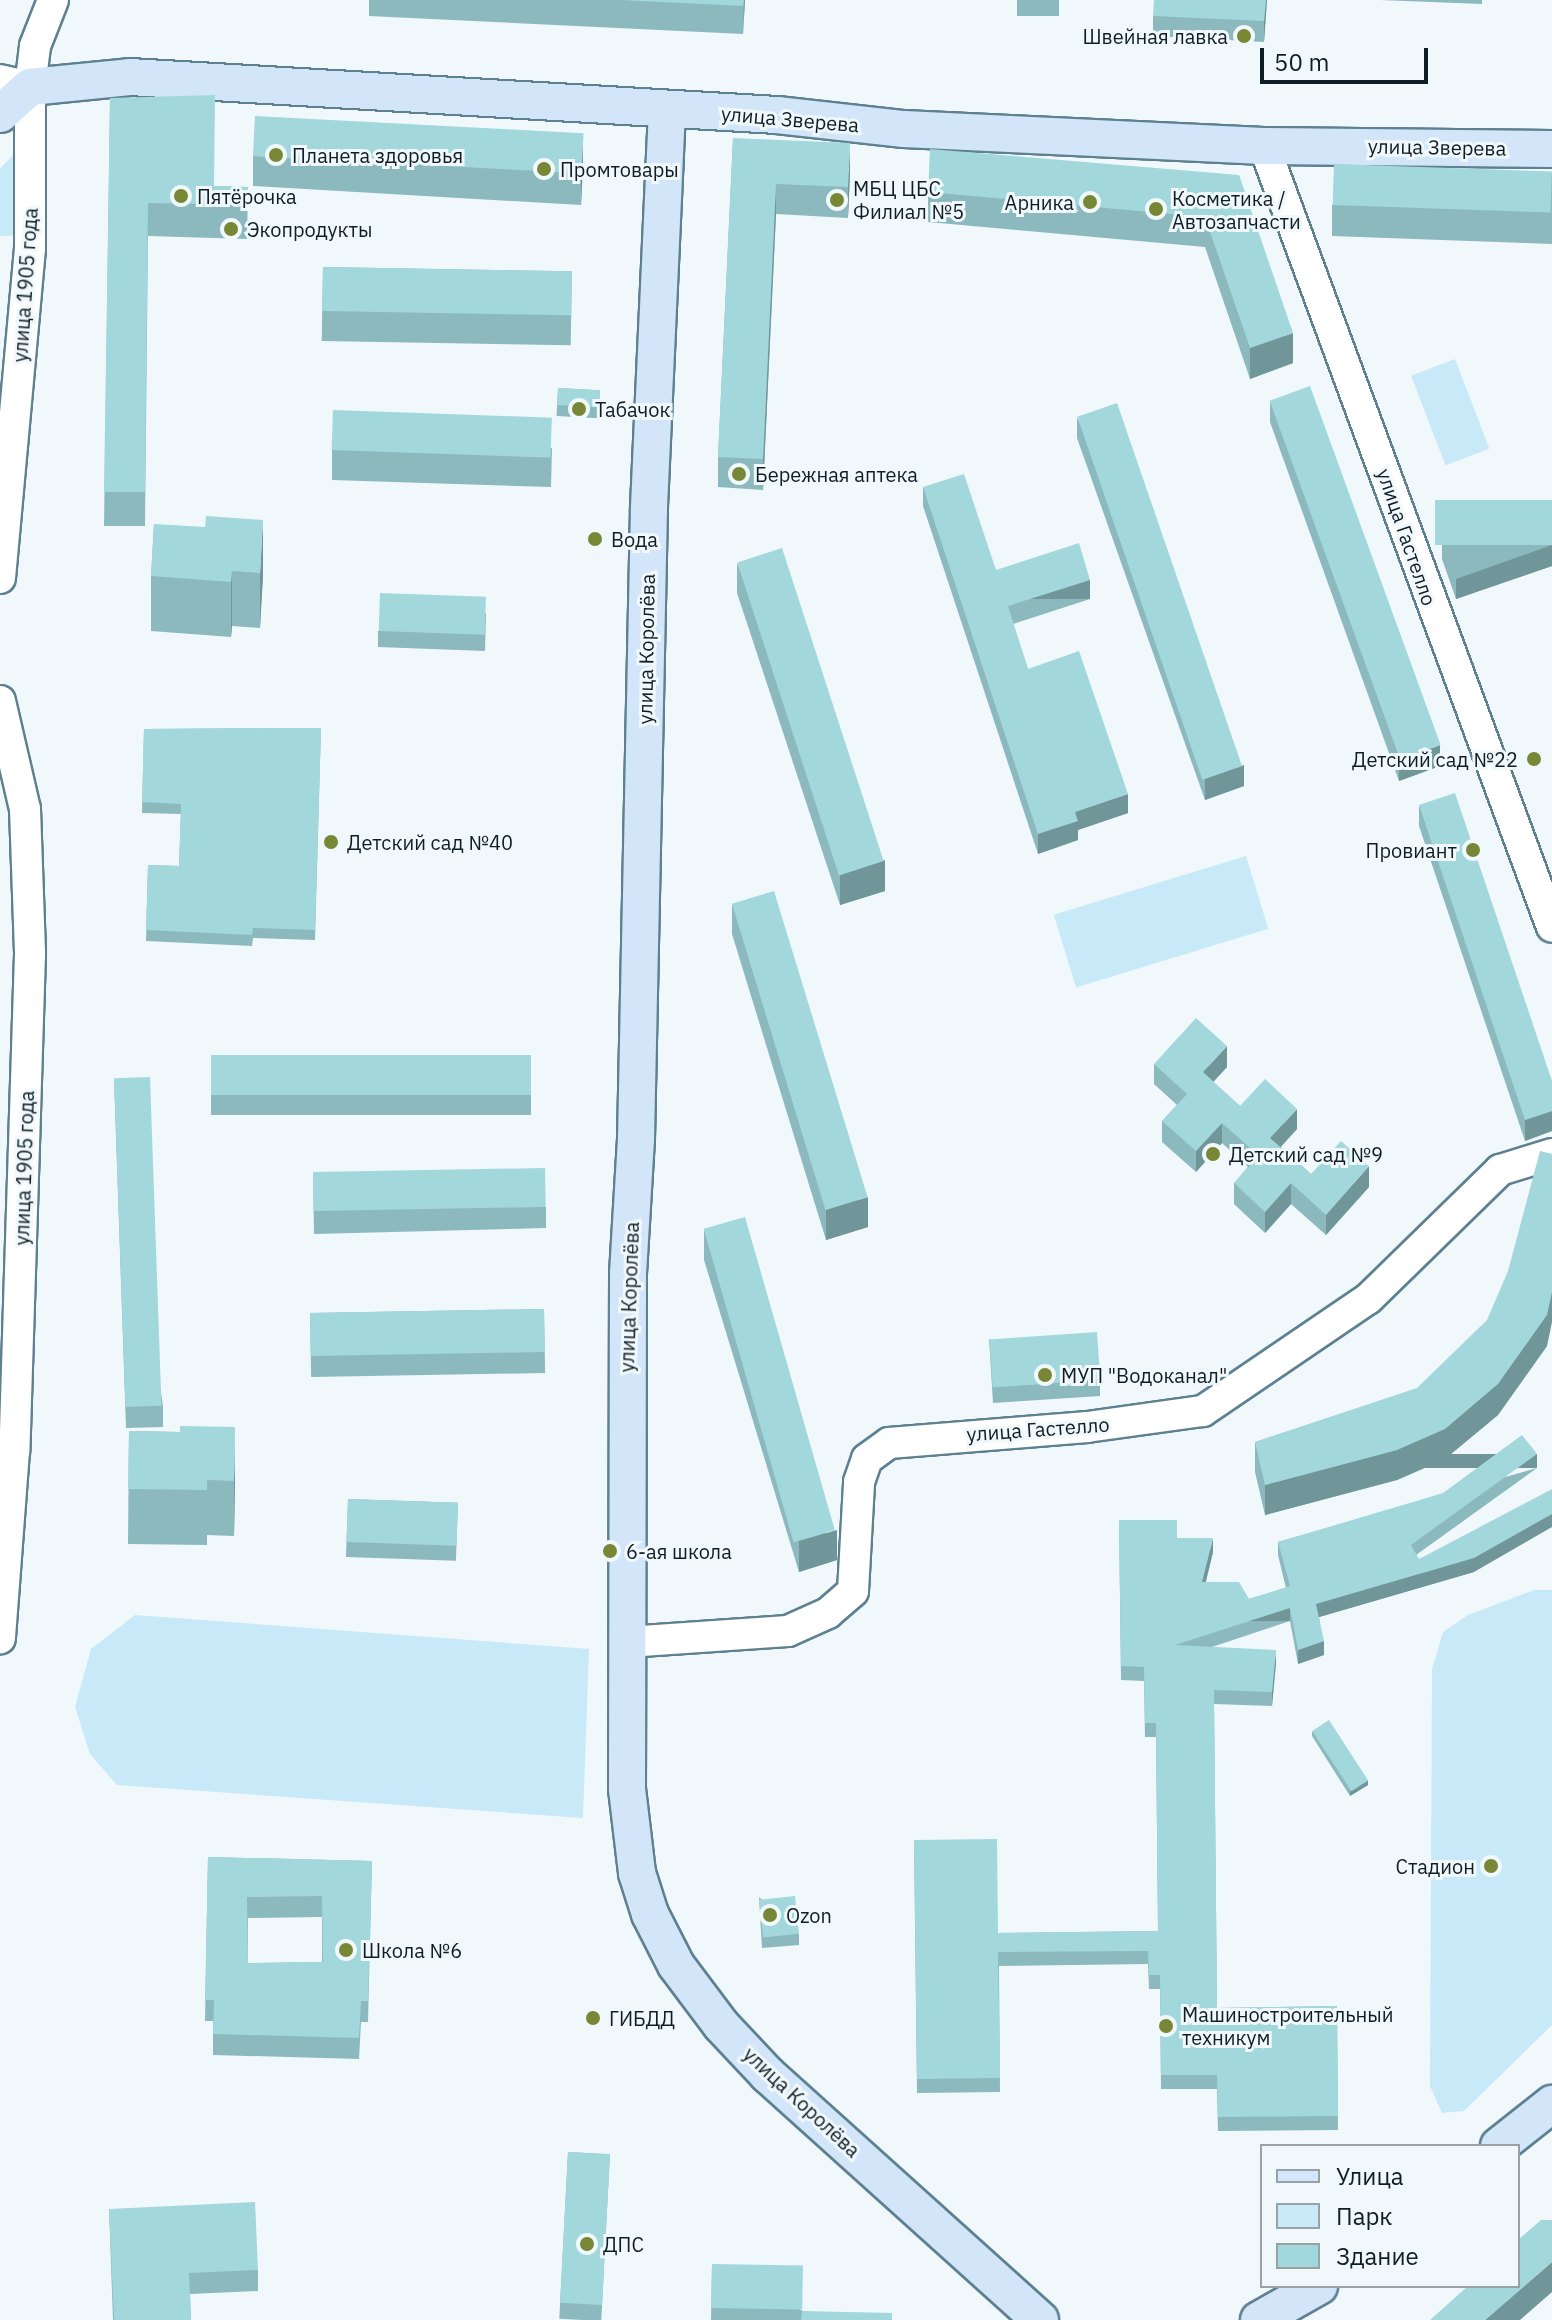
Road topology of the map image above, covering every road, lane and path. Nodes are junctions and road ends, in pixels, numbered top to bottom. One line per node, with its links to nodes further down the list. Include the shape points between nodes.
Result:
1 (53, 0): 2 (street, улица 1905 года)
2 (15, 83): 3 (main road, улица Зверева, via 130,77); 4 (main road); 7 (street, улица 1905 года, via 30,249)
3 (667, 110): 5 (main road, улица Зверева, via 904,129); 12 (main road, улица Королёва, via 649,508 636,1139 628,1274)
4 (0, 114)
5 (1264, 146): 6 (main road, улица Зверева); 9 (street, улица Гастелло)
6 (1552, 149)
7 (0, 578)
8 (0, 701): 11 (street, улица 1905 года, via 25,809 30,954 14,1451)
9 (1552, 927)
10 (1552, 1154): 12 (street, улица Гастелло, via 1500,1170 1368,1299 1203,1411 1087,1427 889,1443 867,1459 859,1482 853,1591 828,1613 788,1631)
11 (0, 1638)
12 (627, 1642): 16 (main road, улица Королёва, via 627,1789 637,1873 676,1965 768,2075)
13 (1552, 2104): 14 (main road)
14 (1502, 2144)
15 (1315, 2288): 17 (main road)
16 (1040, 2320)
17 (1259, 2320)

